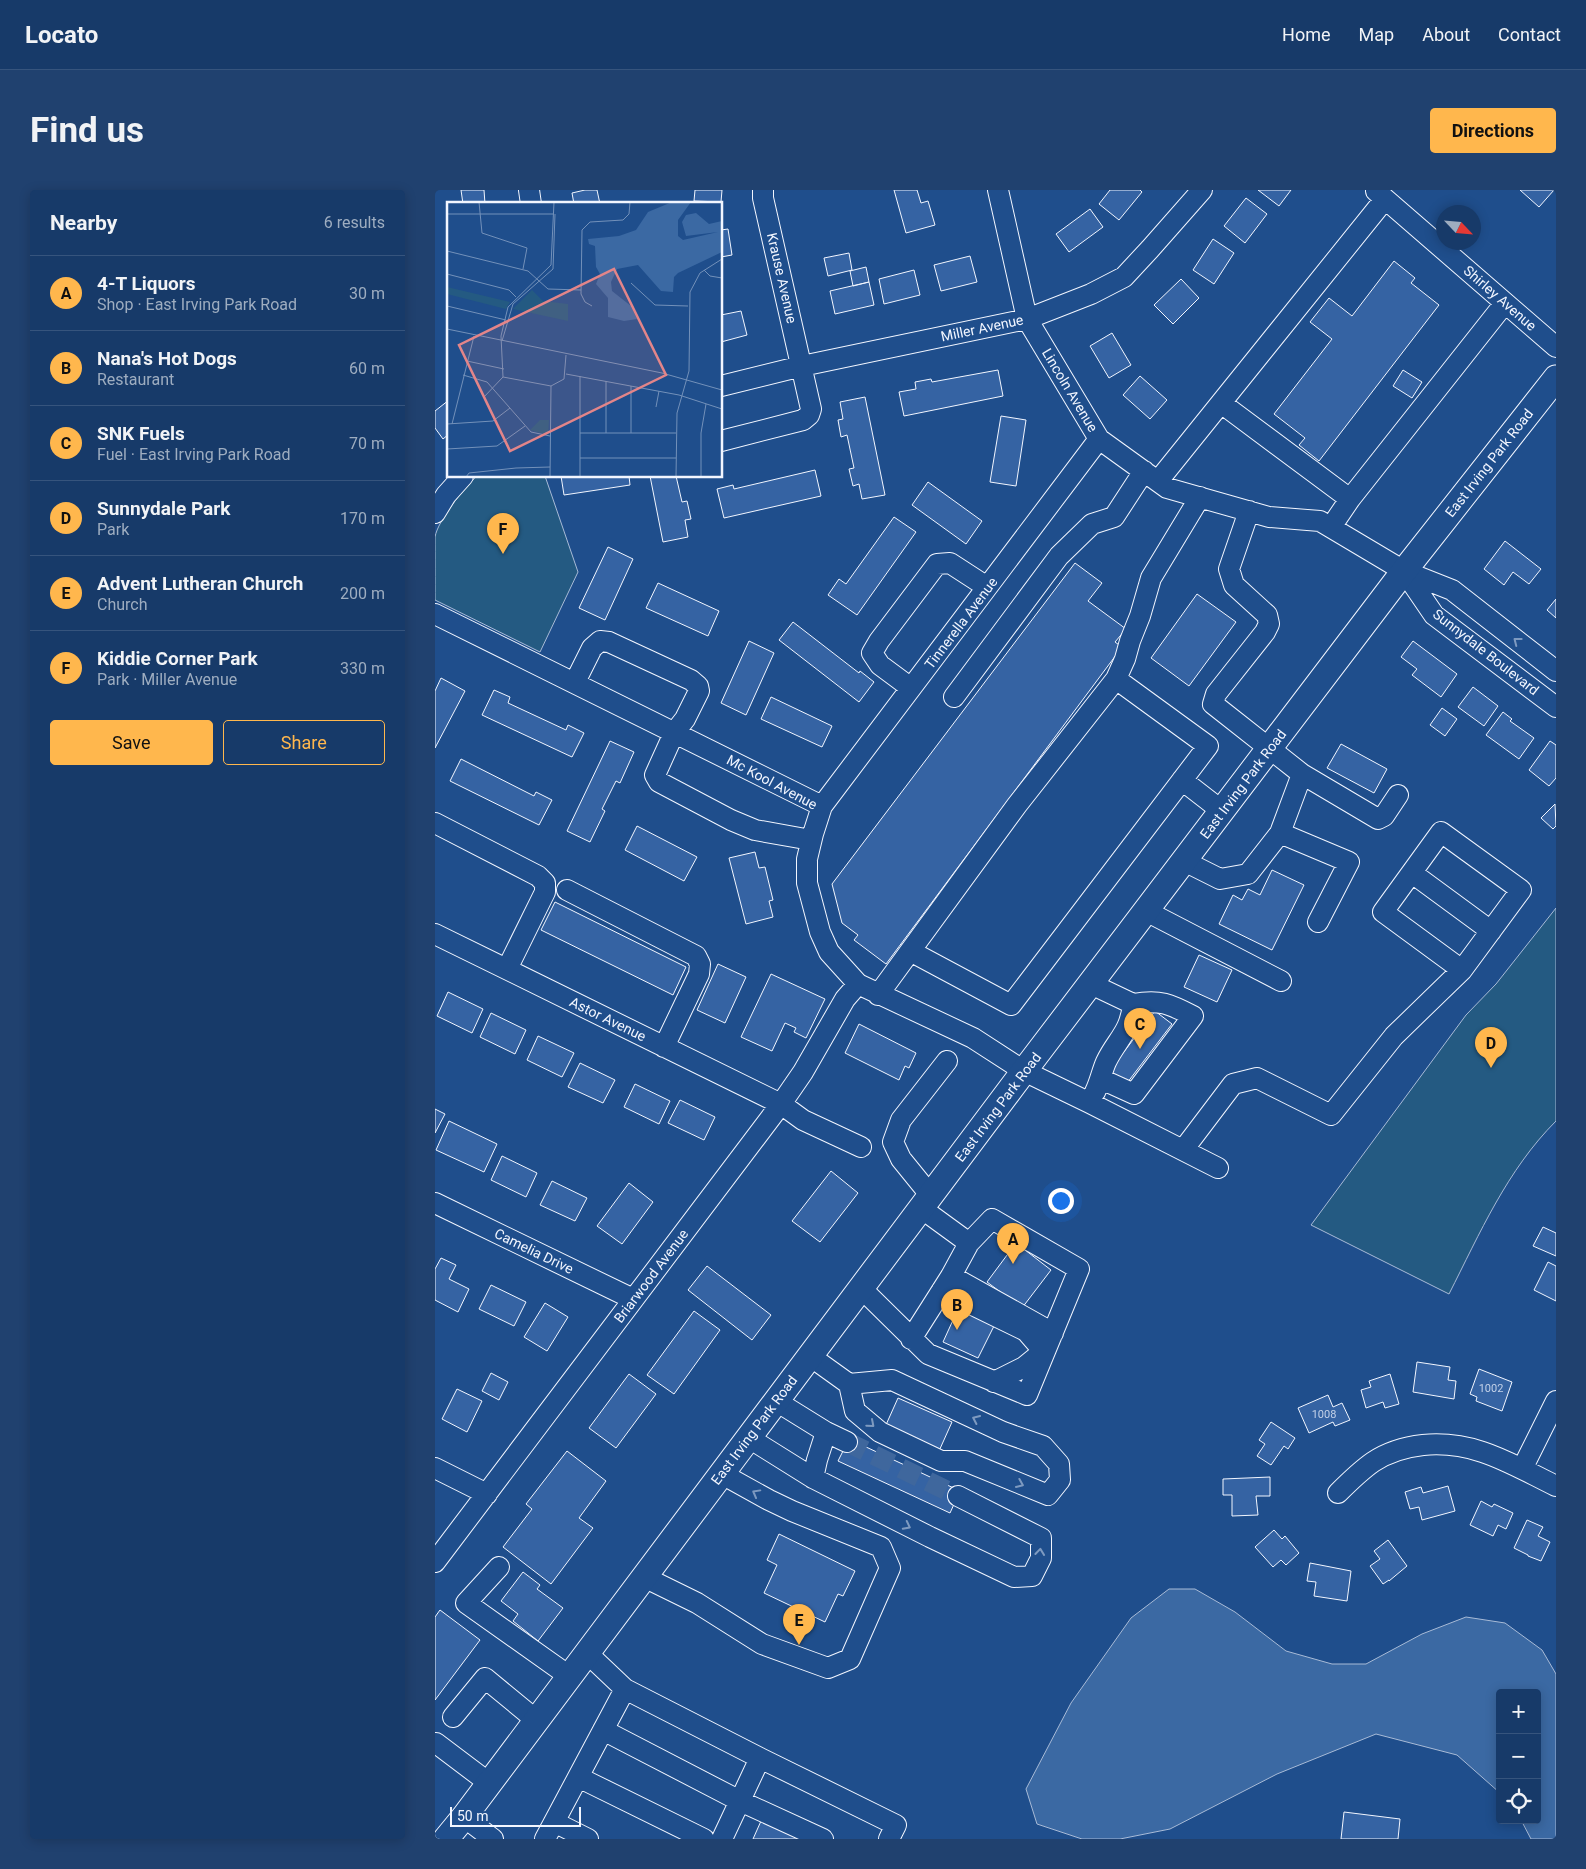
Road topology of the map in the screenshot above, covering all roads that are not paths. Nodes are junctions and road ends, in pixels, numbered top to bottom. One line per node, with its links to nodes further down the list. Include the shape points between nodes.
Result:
1 (763, 190): 8 (street, Krause Avenue)
2 (998, 190): 6 (street, Lincoln Avenue)
3 (1202, 190): 6 (street, Miller Avenue, via 1124,277)
4 (1380, 195): 5 (street, Shirley Avenue); 11 (street)
5 (1505, 303): 7 (street, Shirley Avenue); 17 (street)
6 (1027, 319): 8 (street, Miller Avenue); 12 (street, Lincoln Avenue)
7 (1556, 347)
8 (802, 366): 10 (street, Miller Avenue); 13 (street, Krause Avenue, via 811,409 809,416)
9 (1556, 378): 21 (main road, East Irving Park Road)
10 (723, 386)
11 (1221, 403): 14 (street); 17 (street)
12 (1099, 439): 14 (street, Lincoln Avenue); 22 (street, Tinnerella Avenue)
13 (723, 440)
14 (1151, 476): 16 (street, Lincoln Avenue, via 1167,488); 28 (street, via 1114,517 1092,524 1059,556)
15 (461, 478): 19 (street)
16 (1200, 497): 18 (street, Lincoln Avenue); 25 (street, via 1151,578 1141,616)
17 (1350, 499): 20 (street)
18 (1249, 511): 20 (street, Lincoln Avenue, via 1269,517 1320,521); 31 (street, via 1229,569 1234,585 1267,614 1269,624 1216,694 1213,704)
19 (435, 513)
20 (1331, 527): 21 (street, Lincoln Avenue)
21 (1404, 571): 24 (street, Sunnydale Boulevard, one-way to 21, via 1452,590); 29 (street, Sunnydale Boulevard, via 1434,615); 31 (main road, East Irving Park Road)
22 (987, 587): 27 (street, Tinnerella Avenue); 27 (street, via 950,563 937,564 927,576 872,653 880,665)
23 (435, 614): 26 (street, Mc Kool Avenue)
24 (1556, 671)
25 (1116, 679): 33 (street, via 1208,746); 47 (street, via 1017,805)
26 (575, 682): 30 (street, Mc Kool Avenue); 30 (street, via 592,648 599,641 609,642 691,680 699,691)
27 (911, 688): 35 (street, Tinnerella Avenue)
28 (954, 697)
29 (1556, 707)
30 (674, 733): 35 (street, Mc Kool Avenue); 39 (street, via 655,775 659,782 755,830)
31 (1269, 749): 32 (street); 36 (main road, East Irving Park Road)
32 (1302, 774): 34 (street, via 1378,820); 38 (street)
33 (1182, 780): 36 (street); 47 (street, via 1011,1005)
34 (1398, 796)
35 (822, 806): 39 (street, Mc Kool Avenue)
36 (1222, 811): 40 (main road, East Irving Park Road)
37 (435, 823): 48 (street, via 538,876 545,883 545,892)
38 (1280, 833): 40 (street, via 1248,874 1220,879); 44 (street, via 1349,862)
39 (811, 840): 51 (street, Mc Kool Avenue, via 807,883 820,932 829,952)
40 (1184, 861): 43 (main road, East Irving Park Road)
41 (1412, 873): 45 (street); 45 (street, via 1441,832 1521,890); 49 (street, via 1383,912)
42 (567, 890): 55 (street, via 696,956 700,964 699,974)
43 (1146, 911): 50 (street); 52 (main road, East Irving Park Road)
44 (1317, 922)
45 (1491, 931): 49 (street)
46 (435, 934): 48 (street, Astor Avenue)
47 (911, 951): 53 (street)
48 (507, 969): 55 (street, Astor Avenue)
49 (1462, 970): 62 (street, via 1394,1036 1331,1115 1257,1078 1233,1084)
50 (1281, 981)
51 (858, 984): 53 (street, Mc Kool Avenue); 60 (street, Briarwood Avenue, via 845,999)
52 (1091, 984): 54 (street); 57 (main road, East Irving Park Road)
53 (878, 995): 57 (street, Mc Kool Avenue, via 973,1038)
54 (1133, 1004): 58 (street, via 1131,1019 1106,1062); 58 (street, via 1150,1001 1170,1004 1193,1016 1134,1094)
55 (664, 1047): 60 (street, Astor Avenue)
56 (947, 1061): 64 (street, via 901,1120 893,1142)
57 (1024, 1071): 59 (street, Mc Kool Avenue); 64 (main road, East Irving Park Road)
58 (1101, 1079): 59 (street)
59 (1090, 1103): 62 (street, Mc Kool Avenue)
60 (781, 1104): 61 (street, Astor Avenue, via 803,1120); 69 (street, Briarwood Avenue)
61 (861, 1147)
62 (1183, 1150): 63 (street, Mc Kool Avenue)
63 (1218, 1168)
64 (926, 1202): 66 (street); 68 (main road, East Irving Park Road)
65 (435, 1203): 69 (street, Camelia Drive)
66 (969, 1243): 67 (street); 70 (street, via 992,1218 1079,1268)
67 (947, 1283): 70 (street); 71 (street); 73 (street, via 1026,1331 1039,1346 1040,1354 1024,1367)
68 (861, 1288): 71 (street); 72 (main road, East Irving Park Road)
69 (633, 1299): 86 (street, Briarwood Avenue)
70 (1053, 1333): 73 (street, via 1027,1395)
71 (911, 1339): 73 (street, via 928,1354)
72 (810, 1356): 74 (street); 75 (main road, East Irving Park Road)
73 (994, 1382)
74 (849, 1384): 74 (street, one-way to 74, via 855,1411 880,1432 941,1461 965,1461 1048,1495 1059,1480 1059,1464 1043,1446 1003,1432 892,1380)
75 (776, 1401): 77 (street); 78 (main road, East Irving Park Road)
76 (1556, 1401): 81 (street)
77 (826, 1432): 79 (street); 83 (street)
78 (749, 1438): 82 (main road, East Irving Park Road); 83 (street)
79 (847, 1442)
80 (435, 1468): 86 (street)
81 (1522, 1469): 84 (street); 85 (street, via 1471,1448 1442,1444 1419,1446 1392,1452 1372,1463)
82 (721, 1474): 90 (main road, East Irving Park Road); 90 (street, one-way to 82, via 697,1603 762,1644 828,1668 850,1659 890,1568 881,1546 791,1511)
83 (813, 1478): 87 (street, one-way to 87, via 1014,1577 1033,1576 1041,1558 1041,1538)
84 (1556, 1486)
85 (1338, 1493)
86 (487, 1494): 88 (street, Briarwood Avenue)
87 (958, 1496)
88 (435, 1562)
89 (499, 1567): 92 (street, via 466,1603)
90 (644, 1577): 91 (main road, East Irving Park Road)
91 (587, 1653): 92 (main road, East Irving Park Road); 93 (street)
92 (569, 1676): 95 (main road, East Irving Park Road)
93 (625, 1688): 96 (street); 98 (street)
94 (453, 1717): 95 (street, via 485,1678)
95 (536, 1720): 100 (main road, East Irving Park Road)
96 (603, 1730): 99 (street); 101 (street)
97 (435, 1744): 100 (street)
98 (760, 1758): 101 (street); 110 (street, via 897,1825)
99 (578, 1777): 103 (street); 107 (street)
100 (489, 1783): 102 (main road, East Irving Park Road)
101 (740, 1800): 108 (street); 109 (street)
102 (464, 1817): 104 (main road, East Irving Park Road); 105 (street)
103 (550, 1830): 106 (street)
104 (446, 1839)
105 (493, 1839)
106 (589, 1839)
107 (704, 1839)
108 (722, 1839)
109 (823, 1839)
110 (889, 1839)

